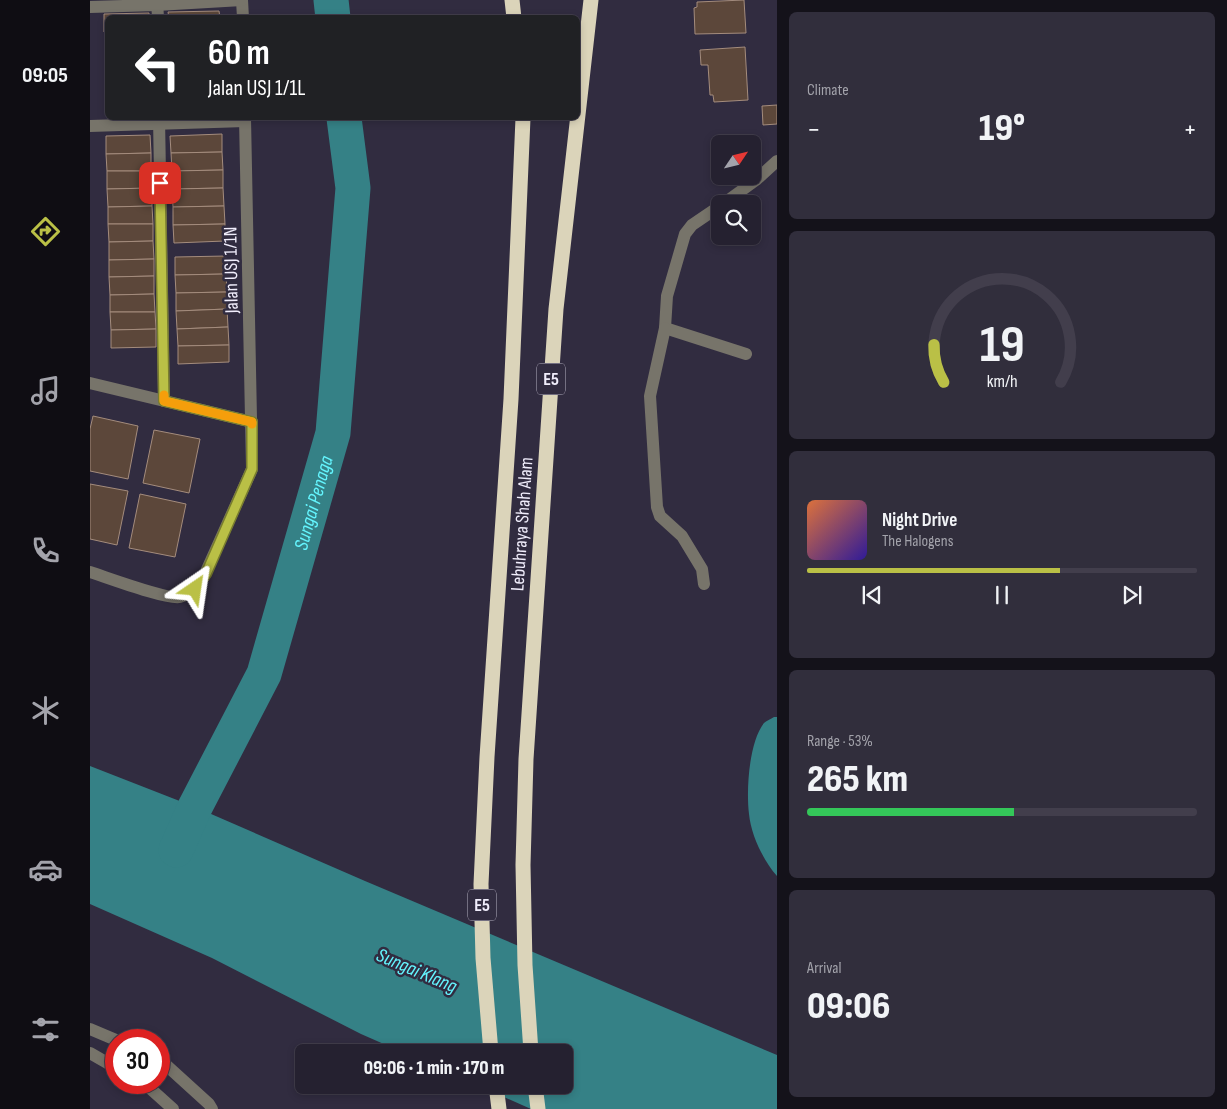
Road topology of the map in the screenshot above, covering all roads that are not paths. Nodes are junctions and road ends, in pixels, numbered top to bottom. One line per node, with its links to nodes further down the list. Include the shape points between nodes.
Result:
1 (242, 0): 5 (street); 6 (street)
2 (512, 0): 7 (highway)
3 (591, 0): 8 (highway, Lebuhraya Shah Alam / E5)
4 (90, 7): 5 (street)
5 (157, 8)
6 (242, 15)
7 (514, 15)
8 (580, 97)
9 (160, 120): 13 (street); 20 (street)
10 (245, 120): 21 (street, Jalan USJ 1/1N)
11 (523, 120): 26 (highway, Lebuhraya Shah Alam / E5, via 511,399 481,884)
12 (577, 120): 27 (highway, Lebuhraya Shah Alam / E5, via 556,309 526,759 524,965)
13 (90, 126)
14 (777, 161): 15 (street)
15 (735, 195)
16 (711, 212): 17 (street, via 692,224 685,234 667,296)
17 (665, 328): 18 (street); 23 (street, via 650,396 657,507 660,516 682,536 702,569)
18 (746, 354)
19 (90, 383): 20 (street)
20 (164, 401): 21 (street)
21 (252, 422): 22 (street, Jalan USJ 1/1N, via 252,469 206,574 195,589 180,597 166,596)
22 (90, 572)
23 (704, 584)
24 (90, 1029): 25 (street)
25 (105, 1035)
26 (490, 1044)
27 (530, 1044)
28 (90, 1053): 29 (street)
29 (105, 1062)
30 (170, 1069): 35 (street)
31 (157, 1094): 34 (street)
32 (498, 1094): 36 (highway)
33 (536, 1094): 37 (highway)
34 (174, 1109)
35 (212, 1109)
36 (500, 1109)
37 (538, 1109)

